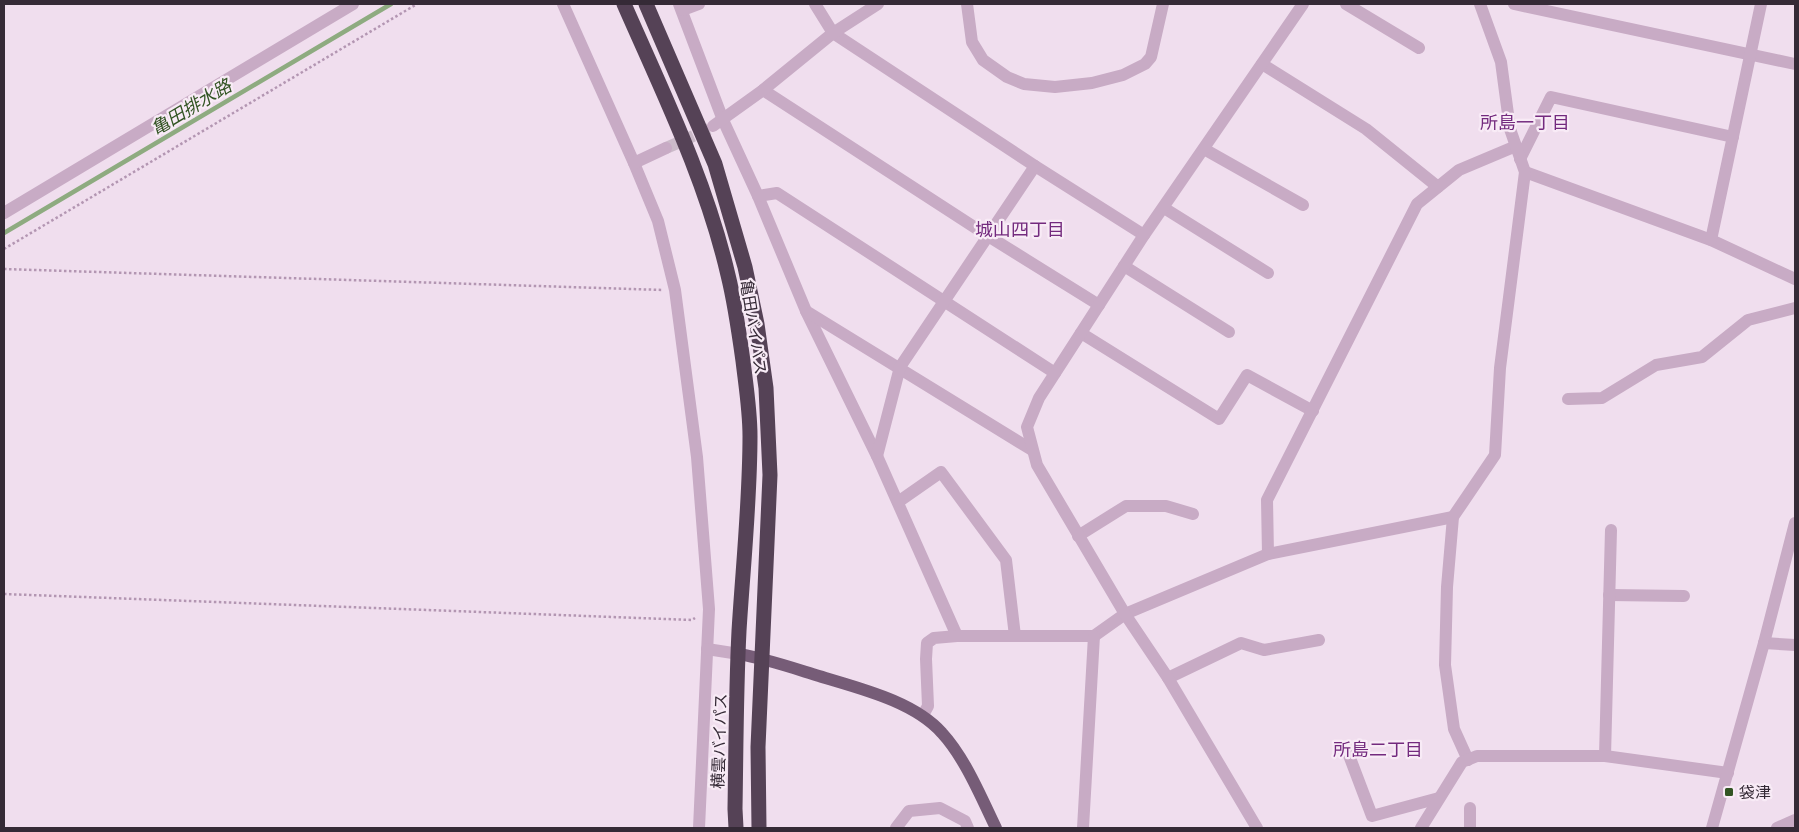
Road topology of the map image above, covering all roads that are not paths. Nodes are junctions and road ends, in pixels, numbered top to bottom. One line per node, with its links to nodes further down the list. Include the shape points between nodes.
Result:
1 (352, 4): 35 (street)
2 (563, 4): 28 (street)
3 (624, 4): 71 (highway, 亀田バイパス, via 689,153 715,225 738,329 750,433)
4 (646, 4): 72 (highway, 亀田バイパス, via 711,155 731,218 757,324 769,429)
5 (700, 4): 15 (street)
6 (815, 4): 16 (street)
7 (878, 4): 16 (street)
8 (967, 4): 9 (street, via 972,42 983,60 1007,77 1024,84 1055,87 1092,83 1122,75 1145,64 1152,56)
9 (1163, 4)
10 (1303, 4): 19 (street)
11 (1346, 4): 17 (street)
12 (1480, 4): 24 (street, via 1501,62 1510,129)
13 (1514, 4): 18 (street)
14 (1761, 4): 18 (street)
15 (681, 6): 22 (street)
16 (832, 33): 21 (street); 29 (street)
17 (1419, 48)
18 (1750, 54): 20 (street); 23 (street)
19 (1262, 64): 26 (street); 31 (street, via 1366,129)
20 (1795, 64)
21 (763, 90): 22 (street); 37 (street)
22 (718, 123): 32 (street)
23 (1733, 136): 27 (street, via 1551,97); 38 (street)
24 (1516, 146): 27 (street); 31 (street, via 1459,170)
25 (666, 148): 28 (street)
26 (1204, 148): 33 (street); 34 (street)
27 (1520, 159): 30 (street)
28 (634, 163): 70 (street, via 658,221 675,290 697,457 709,610)
29 (1035, 166): 36 (street); 37 (street)
30 (1525, 172): 38 (street); 56 (street, via 1500,368 1495,455)
31 (1438, 187): 51 (street, via 1417,204)
32 (758, 196): 42 (street, via 777,193); 45 (street)
33 (1303, 205)
34 (1164, 208): 36 (street); 40 (street)
35 (4, 213)
36 (1144, 235): 39 (street)
37 (988, 236): 42 (street); 43 (street)
38 (1711, 240): 41 (street)
39 (1124, 266): 43 (street); 46 (street)
40 (1268, 273)
41 (1795, 280)
42 (944, 301): 48 (street); 49 (street)
43 (1099, 305): 47 (street)
44 (1795, 308): 50 (street, via 1748,320 1702,357 1656,364 1602,398)
45 (806, 311): 48 (street); 53 (street)
46 (1229, 332)
47 (1081, 333): 49 (street); 51 (street, via 1219,419 1247,375)
48 (900, 367): 52 (street); 53 (street)
49 (1055, 373): 52 (street, via 1026,428)
50 (1568, 399)
51 (1312, 411): 60 (street, via 1267,500)
52 (1032, 450): 59 (street, via 1037,465)
53 (877, 456): 54 (street)
54 (898, 502): 64 (street); 65 (street, via 940,472 1006,560)
55 (1193, 514): 59 (street, via 1166,506 1126,506)
56 (1453, 517): 60 (street); 77 (street, via 1445,664 1454,729)
57 (1795, 523): 68 (street)
58 (1610, 530): 61 (street)
59 (1078, 536): 63 (street)
60 (1268, 554): 63 (street)
61 (1609, 595): 62 (street); 76 (street)
62 (1684, 596)
63 (1125, 614): 66 (street); 73 (street)
64 (956, 636): 65 (street); 74 (street, via 934,638 927,643 928,706)
65 (1015, 636): 66 (street)
66 (1094, 636): 88 (street)
67 (1319, 640): 73 (street, via 1264,650 1241,643)
68 (1764, 643): 69 (street); 78 (street)
69 (1795, 645)
70 (707, 649): 71 (street); 82 (street)
71 (739, 654): 72 (main road); 83 (highway, 横雲バイパス)
72 (761, 658): 74 (main road, via 877,694); 84 (highway)
73 (1168, 678): 89 (street)
74 (923, 715): 87 (main road, via 957,754)
75 (1347, 750): 79 (street, via 1372,816)
76 (1605, 756): 77 (street, via 1477,756); 78 (street)
77 (1468, 760): 79 (street, via 1462,762)
78 (1728, 773): 92 (street)
79 (1439, 798): 90 (street)
80 (1470, 808): 91 (street)
81 (1795, 820): 93 (street)
82 (699, 828)
83 (736, 828)
84 (759, 828)
85 (896, 828): 86 (street, via 909,811 940,808 965,821)
86 (968, 828)
87 (996, 828)
88 (1083, 828)
89 (1257, 828)
90 (1421, 828)
91 (1470, 828)
92 (1712, 828)
93 (1777, 828)

